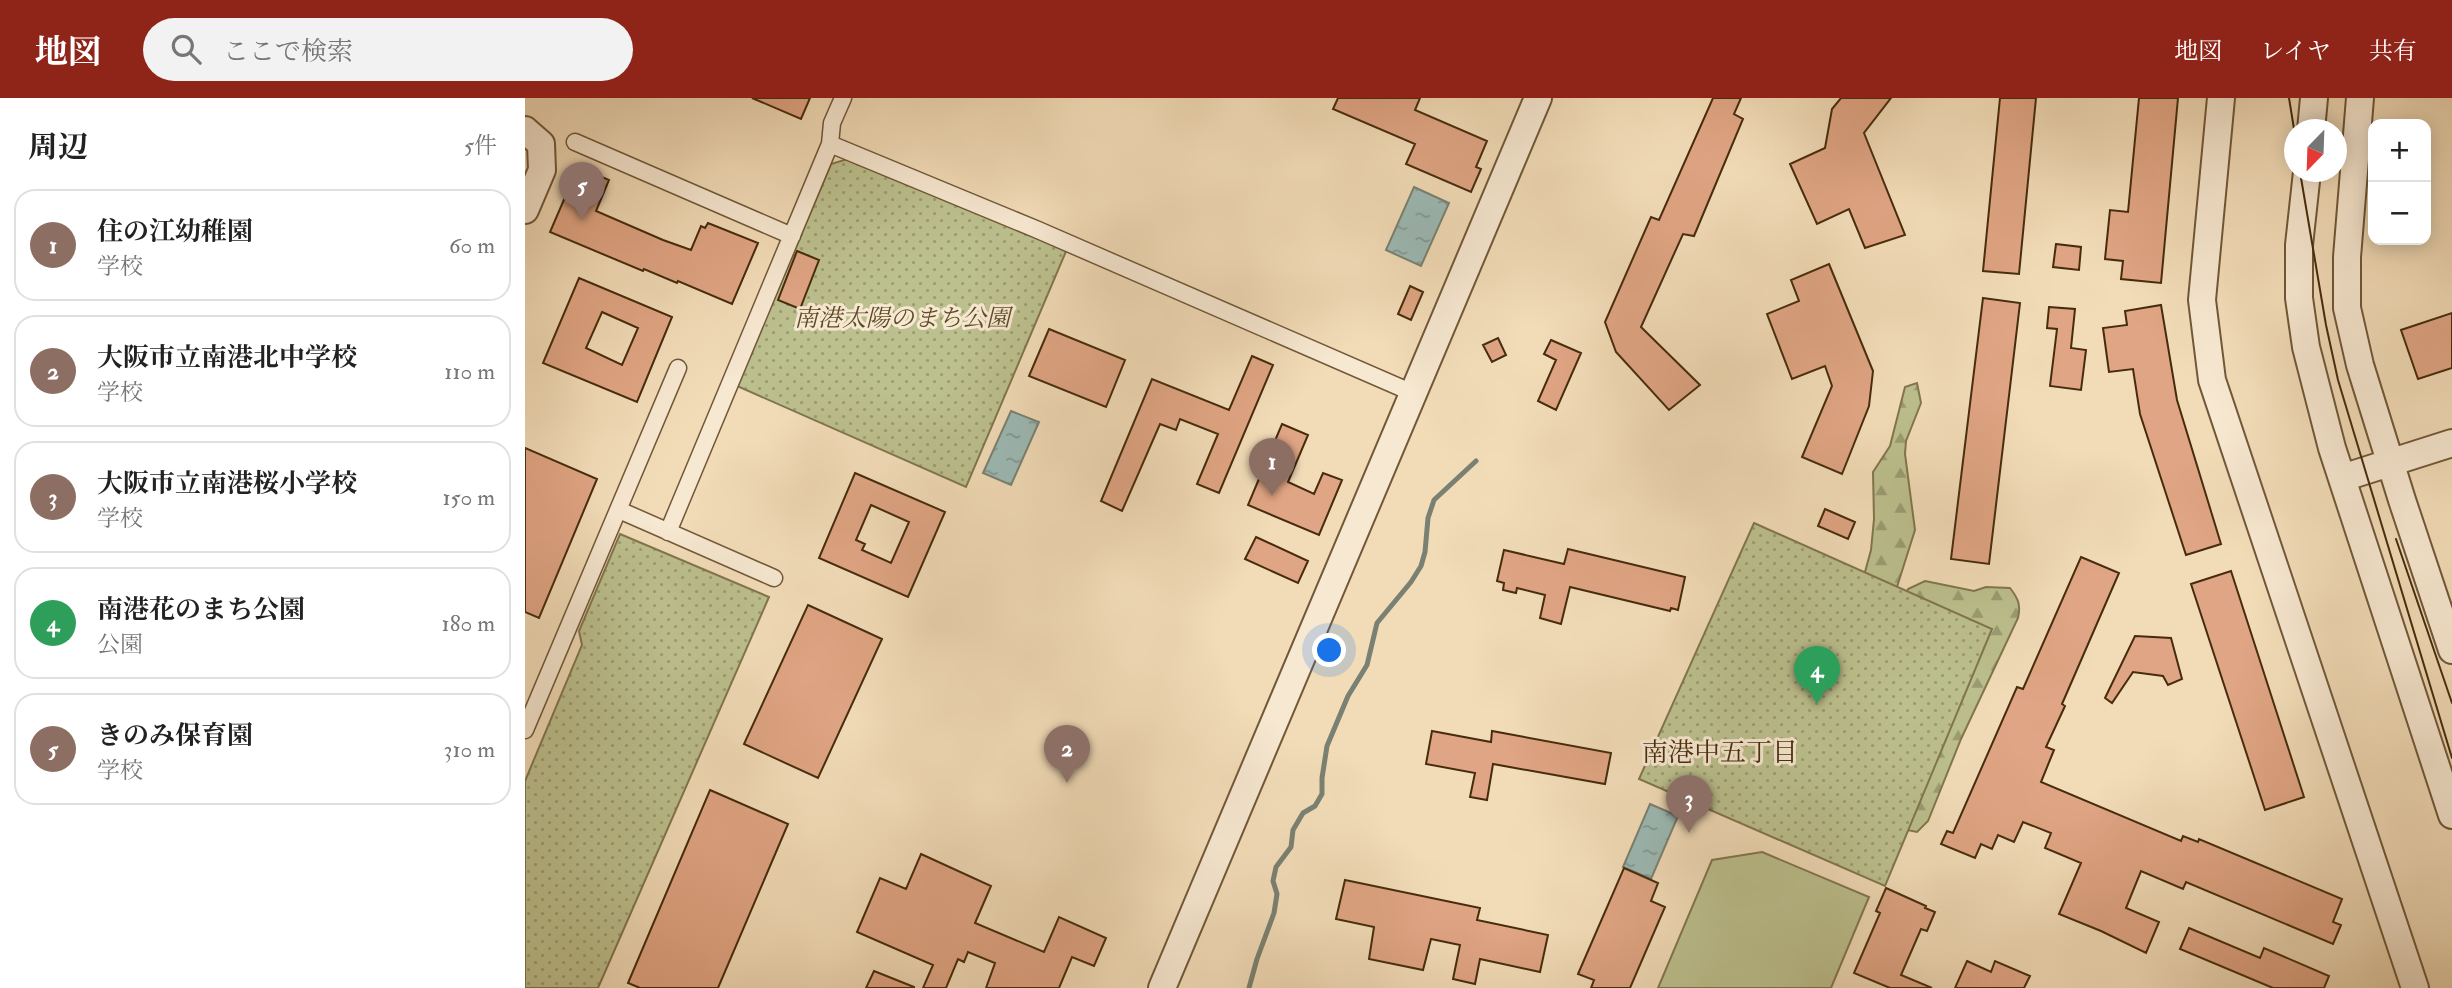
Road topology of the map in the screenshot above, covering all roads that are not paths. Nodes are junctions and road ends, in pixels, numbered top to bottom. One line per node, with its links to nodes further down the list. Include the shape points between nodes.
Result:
1 (843, 98): 9 (street, via 832,123)
2 (1538, 98): 14 (street)
3 (2221, 98): 25 (street, via 2202,299 2212,380)
4 (2314, 98): 6 (street)
5 (2360, 98): 16 (street, via 2347,308)
6 (2312, 119)
7 (525, 130): 11 (street, via 541,144 542,170)
8 (575, 142): 12 (street)
9 (831, 144): 12 (street); 14 (street)
10 (2306, 182): 17 (street, via 2299,298 2306,347)
11 (525, 210)
12 (792, 236): 19 (street)
13 (678, 368): 18 (street)
14 (1413, 393): 24 (street)
15 (2452, 443): 16 (street)
16 (2391, 463): 17 (street); 21 (street)
17 (2342, 478): 23 (street)
18 (619, 510): 19 (street); 22 (street)
19 (668, 531): 20 (street)
20 (774, 578)
21 (2452, 650)
22 (525, 730)
23 (2452, 815)
24 (1162, 988)
25 (2415, 988)

